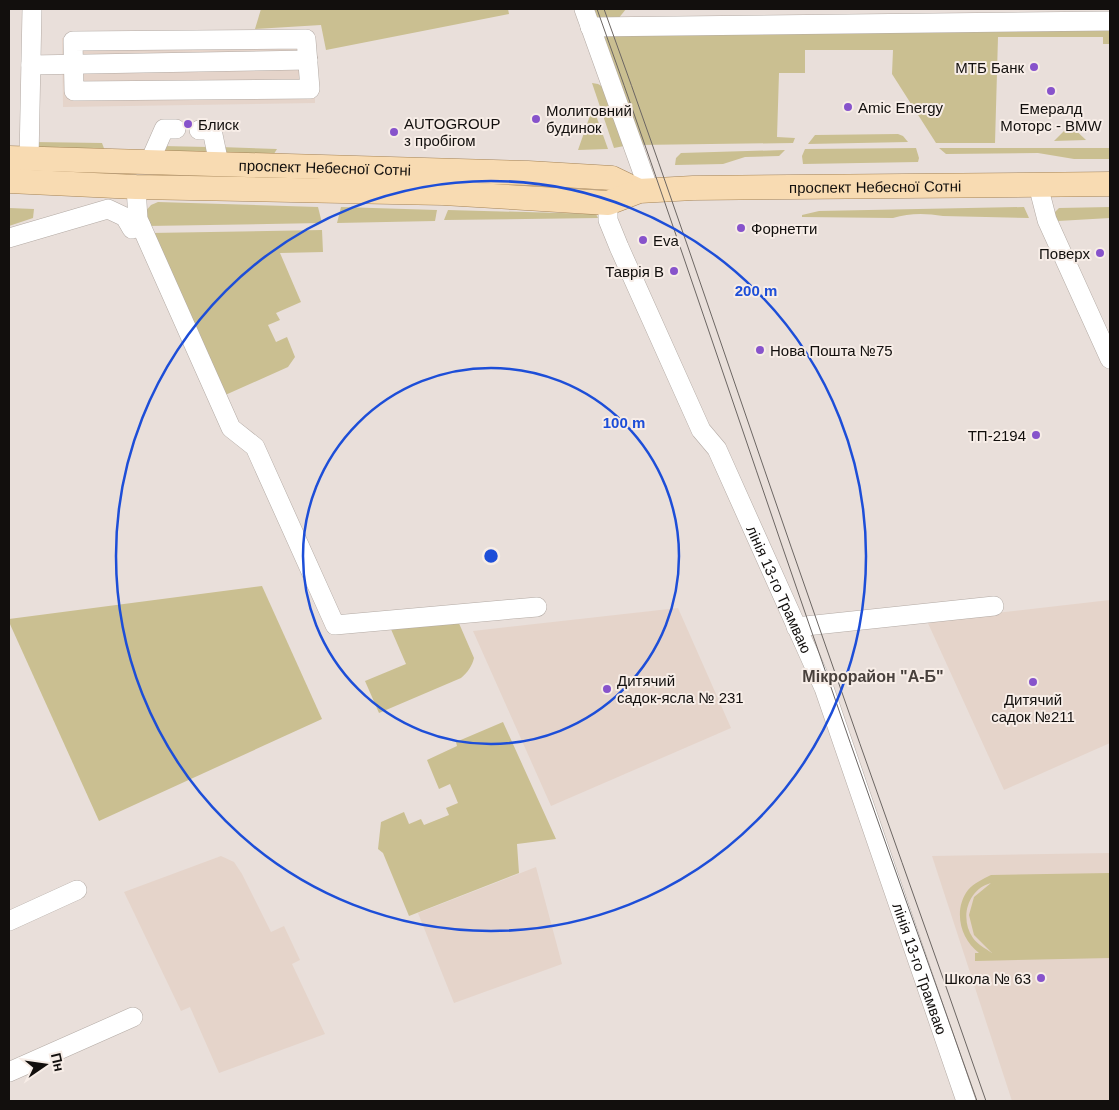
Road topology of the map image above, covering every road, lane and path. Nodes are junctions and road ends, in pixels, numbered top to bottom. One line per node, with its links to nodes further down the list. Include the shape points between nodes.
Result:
1 (32, 9): 6 (street)
2 (584, 9): 4 (street)
3 (1110, 21): 4 (street)
4 (590, 27): 16 (street)
5 (73, 64): 5 (street, via 74,91 310,89 306,39 73,41); 6 (street)
6 (31, 65): 9 (street)
7 (176, 129): 10 (street, via 164,129)
8 (199, 130): 11 (street, via 212,130)
9 (19, 159): 10 (main road, проспект Небесної Сотні)
10 (149, 163): 11 (main road, проспект Небесної Сотні)
11 (219, 164): 16 (main road, проспект Небесної Сотні, via 612,178)
12 (9, 181): 15 (main road, проспект Небесної Сотні)
13 (1110, 184): 14 (main road, проспект Небесної Сотні)
14 (1038, 185): 16 (main road, проспект Небесної Сотні); 20 (street, via 1048,220)
15 (136, 187): 17 (main road, проспект Небесної Сотні, via 433,193); 18 (street)
16 (644, 191): 17 (main road, проспект Небесної Сотні)
17 (608, 203): 23 (street, лінія 13-го Трамваю, via 608,220 619,247 701,430 717,449)
18 (141, 226): 19 (street, via 132,229 124,217 108,209); 22 (street, via 231,428 254,447 335,625)
19 (9, 238)
20 (1110, 359)
21 (994, 606): 23 (street)
22 (537, 607)
23 (796, 627): 28 (street, лінія 13-го Трамваю, via 824,688)
24 (77, 890): 25 (street)
25 (9, 921)
26 (133, 1017): 27 (street)
27 (9, 1072)
28 (966, 1101)

